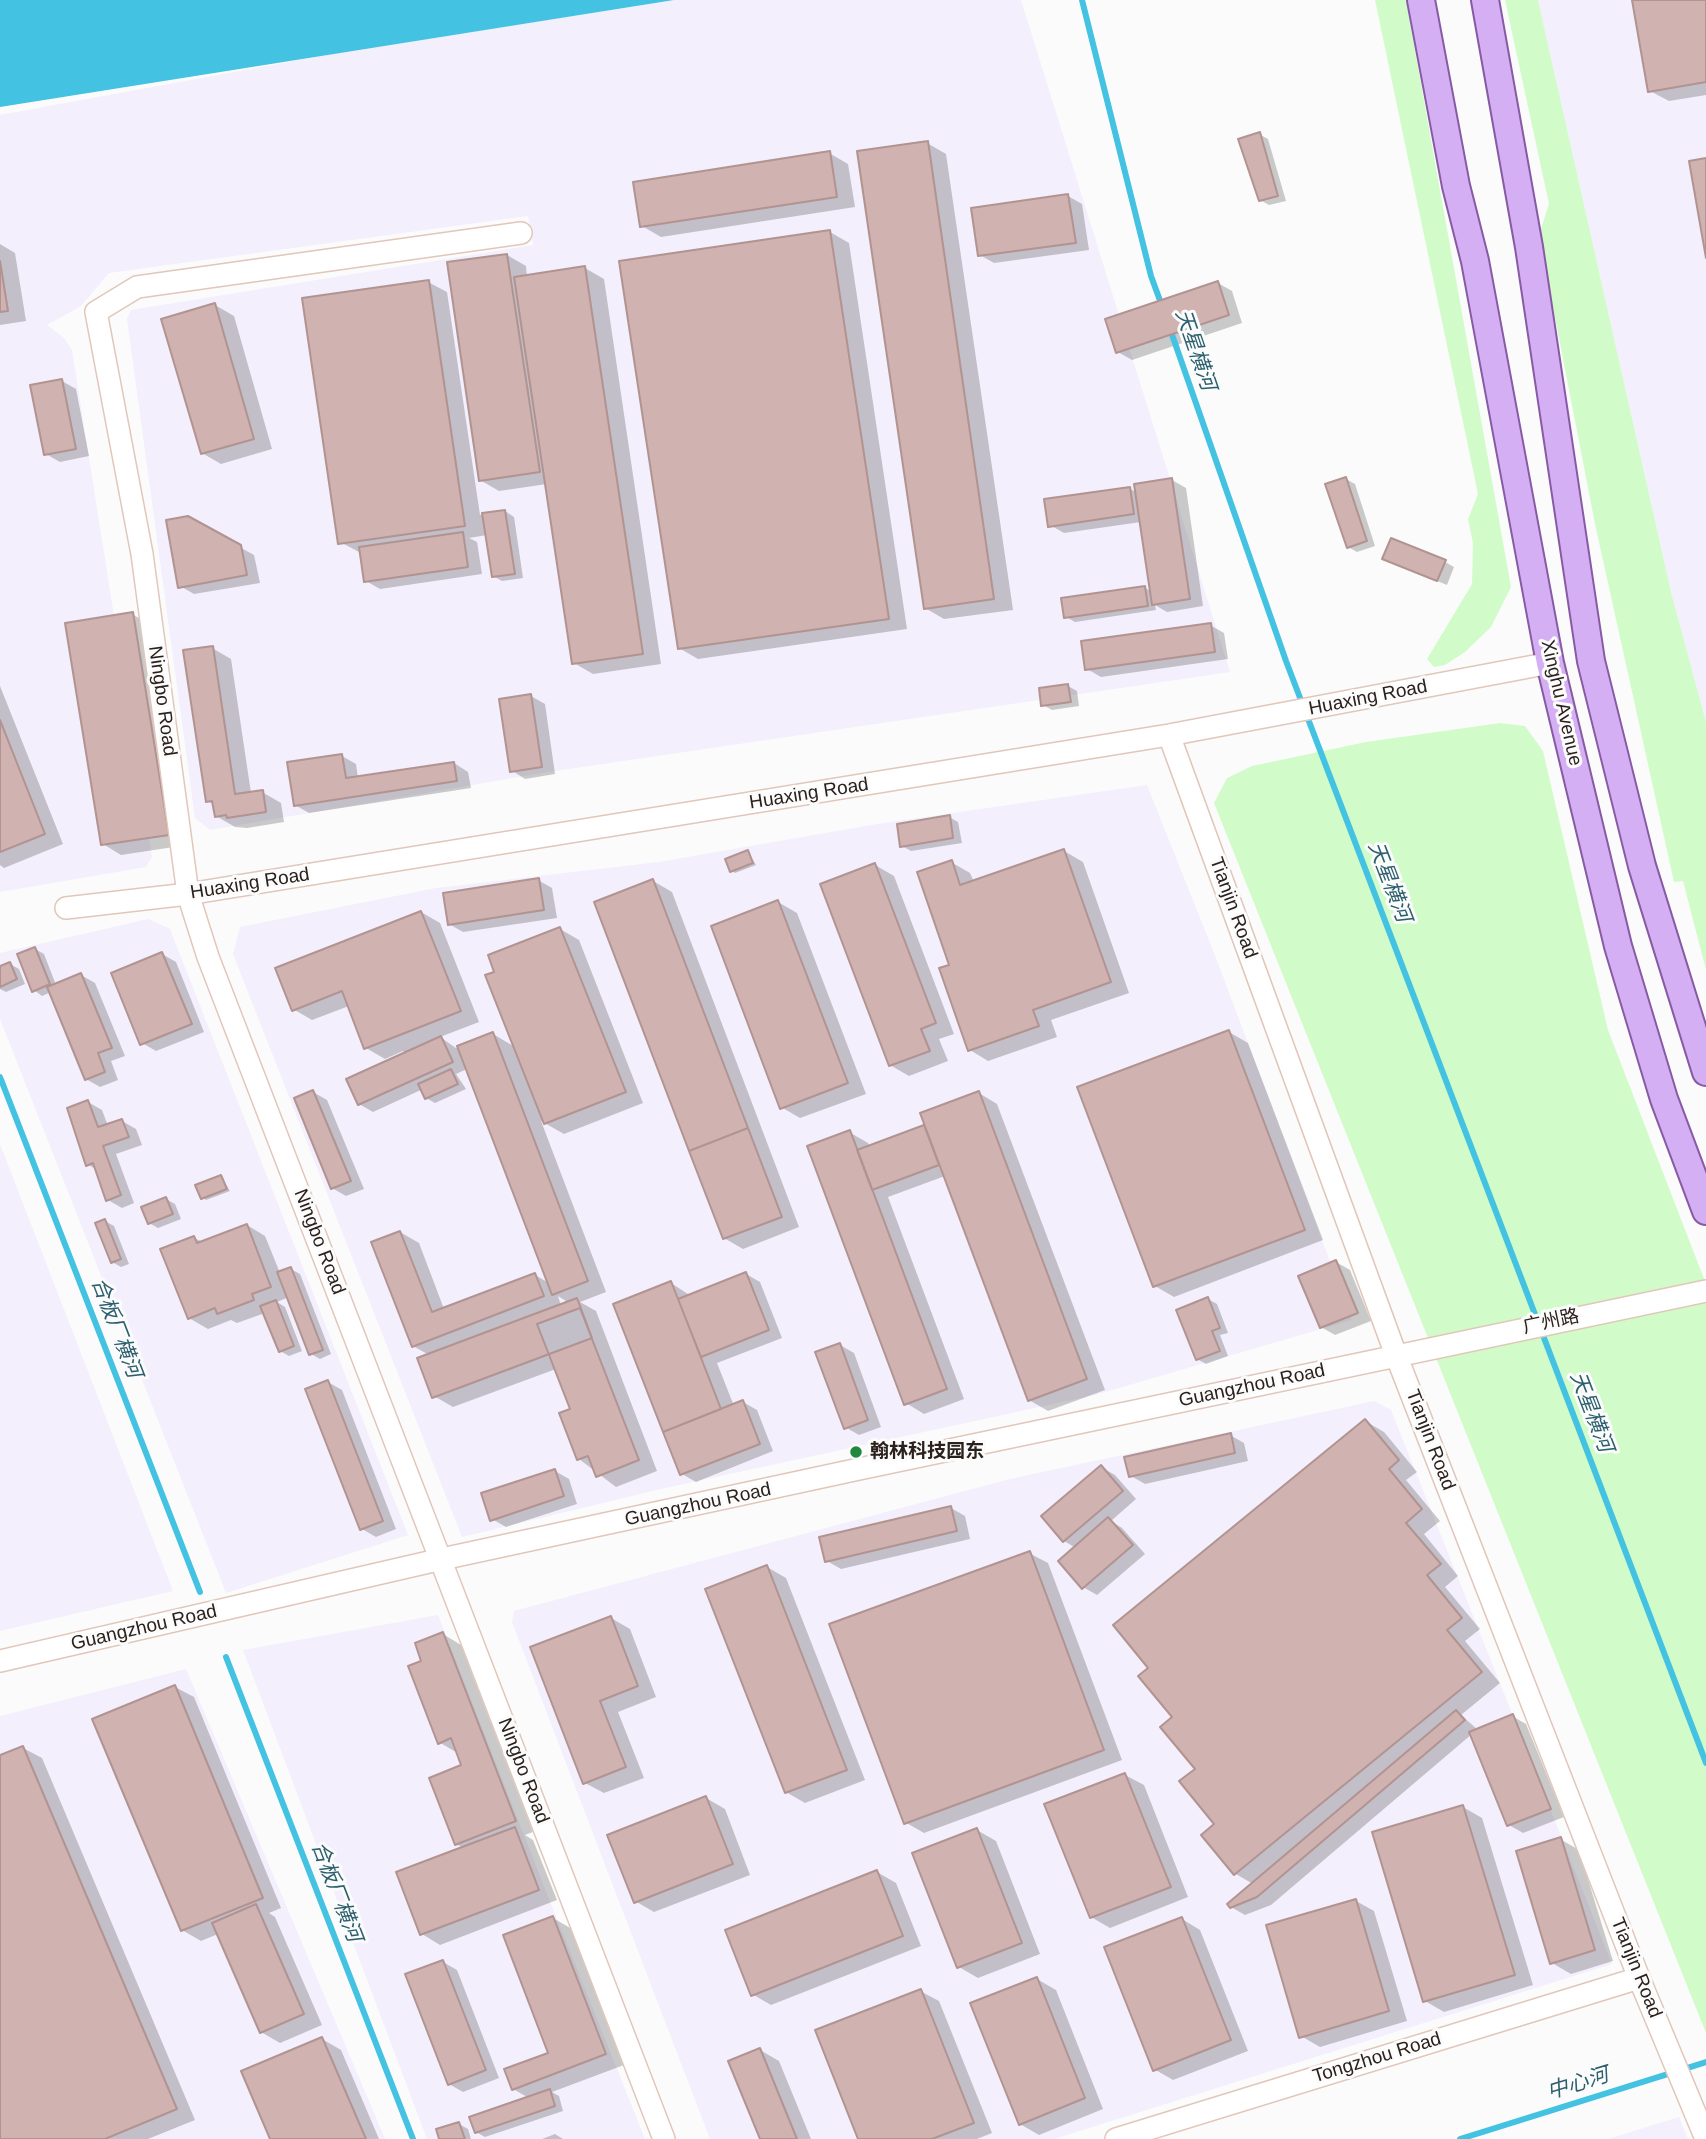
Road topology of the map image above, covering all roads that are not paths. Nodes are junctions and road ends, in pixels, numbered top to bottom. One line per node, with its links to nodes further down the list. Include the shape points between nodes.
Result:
1 (1421, 0): 4 (main road, Xinghu Avenue)
2 (1485, 0): 8 (main road, Xinghu Avenue, via 1591,661 1642,866)
3 (521, 233): 6 (street, Ningbo Road, via 136,287 96,312 142,554)
4 (1550, 663): 5 (street, Huaxing Road); 9 (main road, Xinghu Avenue, via 1618,946 1664,1099)
5 (1168, 735): 6 (street, Huaxing Road); 11 (street, Tianjin Road)
6 (188, 894): 7 (street, Huaxing Road); 12 (street, Ningbo Road, via 208,957)
7 (66, 908)
8 (1706, 1072)
9 (1706, 1210)
10 (1706, 1291): 11 (street, 广州路)
11 (1396, 1355): 12 (street, Guangzhou Road); 14 (street, Tianjin Road)
12 (442, 1559): 13 (street, Guangzhou Road); 16 (street, Ningbo Road)
13 (0, 1661)
14 (1639, 1978): 15 (street, Tongzhou Road); 18 (street, Tianjin Road)
15 (1160, 2133): 17 (street, Tongzhou Road)
16 (664, 2139)
17 (1116, 2139)
18 (1706, 2139)

